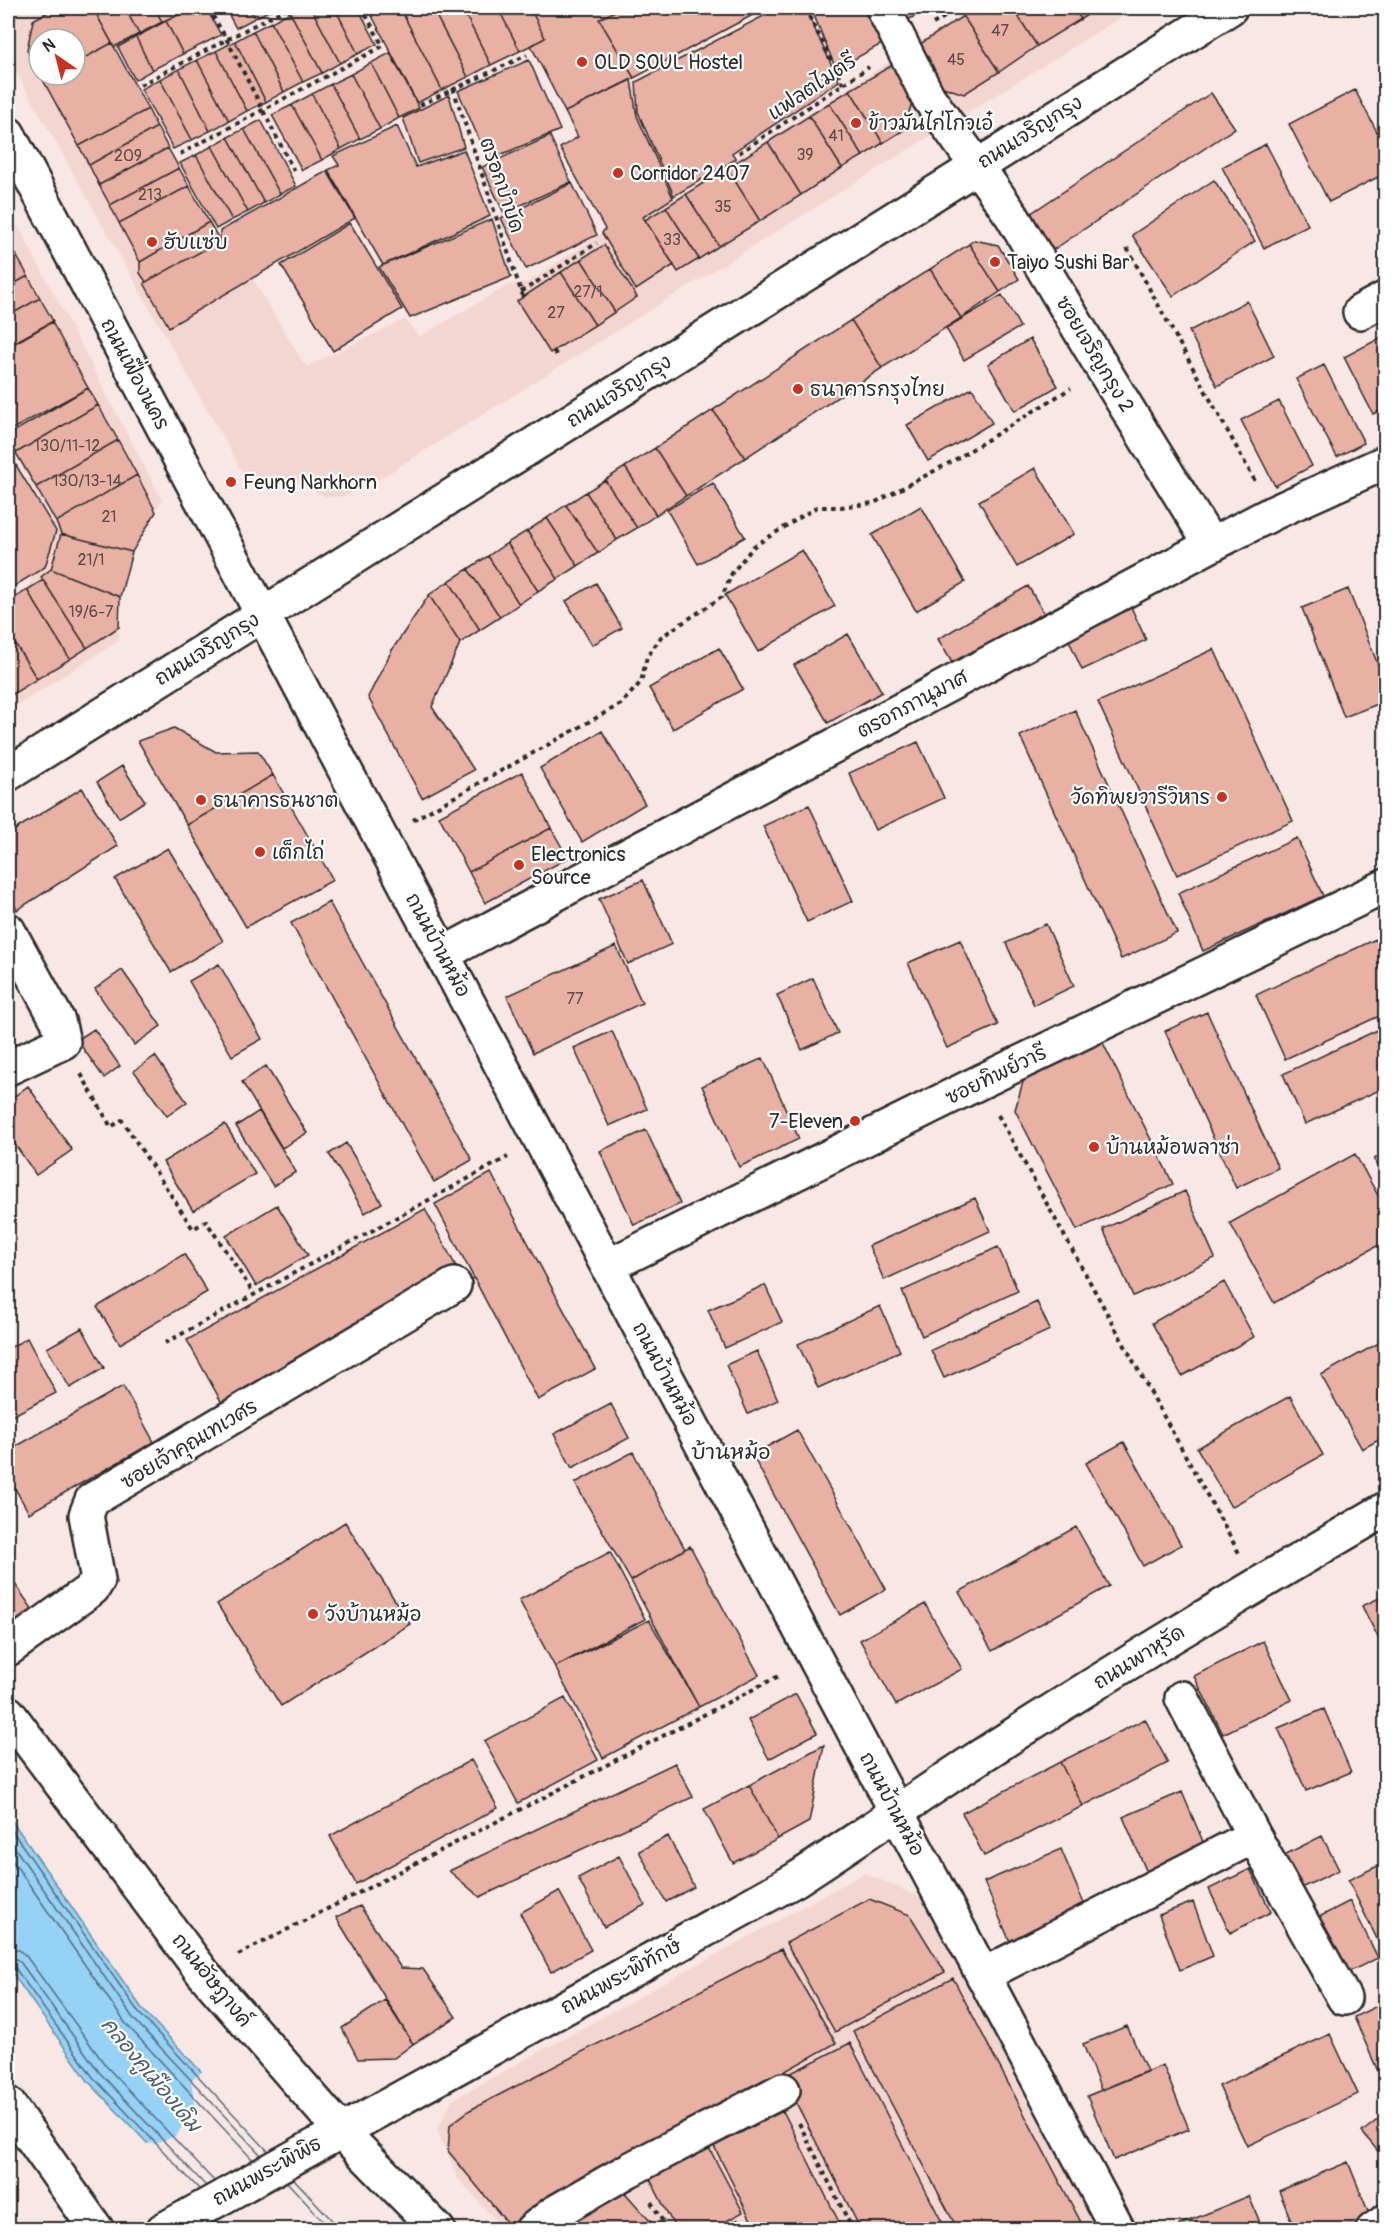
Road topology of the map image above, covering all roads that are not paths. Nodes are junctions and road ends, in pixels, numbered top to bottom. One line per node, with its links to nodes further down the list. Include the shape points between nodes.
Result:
1 (883, 8): 4 (street, ซอยเจริญกรุง 2, via 928,97)
2 (1230, 8): 4 (street, ถนนเจริญกรุง)
3 (8, 134): 7 (street, ถนนเฟื่องนคร)
4 (977, 165): 6 (street, ซอยเจริญกรุง 2, via 1012,216); 7 (street, ถนนเจริญกรุง)
5 (1386, 462): 6 (street, ตรอกภานุมาศ)
6 (1211, 545): 11 (street, ตรอกภานุมาศ)
7 (263, 614): 8 (street, ถนนเจริญกรุง); 11 (street, ถนนบ้านหม้อ)
8 (8, 774)
9 (1383, 894): 13 (street, ซอยทิพย์วารี, via 980,1082)
10 (8, 930): 12 (street, via 58,1021 63,1042)
11 (442, 954): 13 (street, ถนนบ้านหม้อ)
12 (8, 1068)
13 (608, 1266): 19 (street, ถนนบ้านหม้อ)
14 (454, 1285): 16 (street, ซอยเจ้าคุณเทเวศร, via 92,1500 86,1515 98,1580 93,1588)
15 (1386, 1509): 19 (street, ถนนพาหุรัด, via 1166,1639)
16 (8, 1649)
17 (1182, 1698): 20 (street)
18 (8, 1713): 25 (street, ถนนอัษฎางค์, via 203,1973)
19 (897, 1813): 21 (street, ถนนบ้านหม้อ); 25 (street, ถนนพระพิทักษ์, via 795,1880)
20 (1254, 1836): 21 (street); 22 (street)
21 (983, 1976): 31 (street, ถนนบ้านหม้อ)
22 (1344, 1998)
23 (783, 2090): 30 (street, via 629,2170)
24 (8, 2104): 28 (street)
25 (341, 2131): 27 (street, ถนนพระพิพิธ); 29 (street, ถนนอัษฎางค์)
26 (1386, 2221): 32 (street)
27 (174, 2223)
28 (97, 2229)
29 (438, 2229)
30 (532, 2229)
31 (1118, 2229)
32 (1373, 2229)

